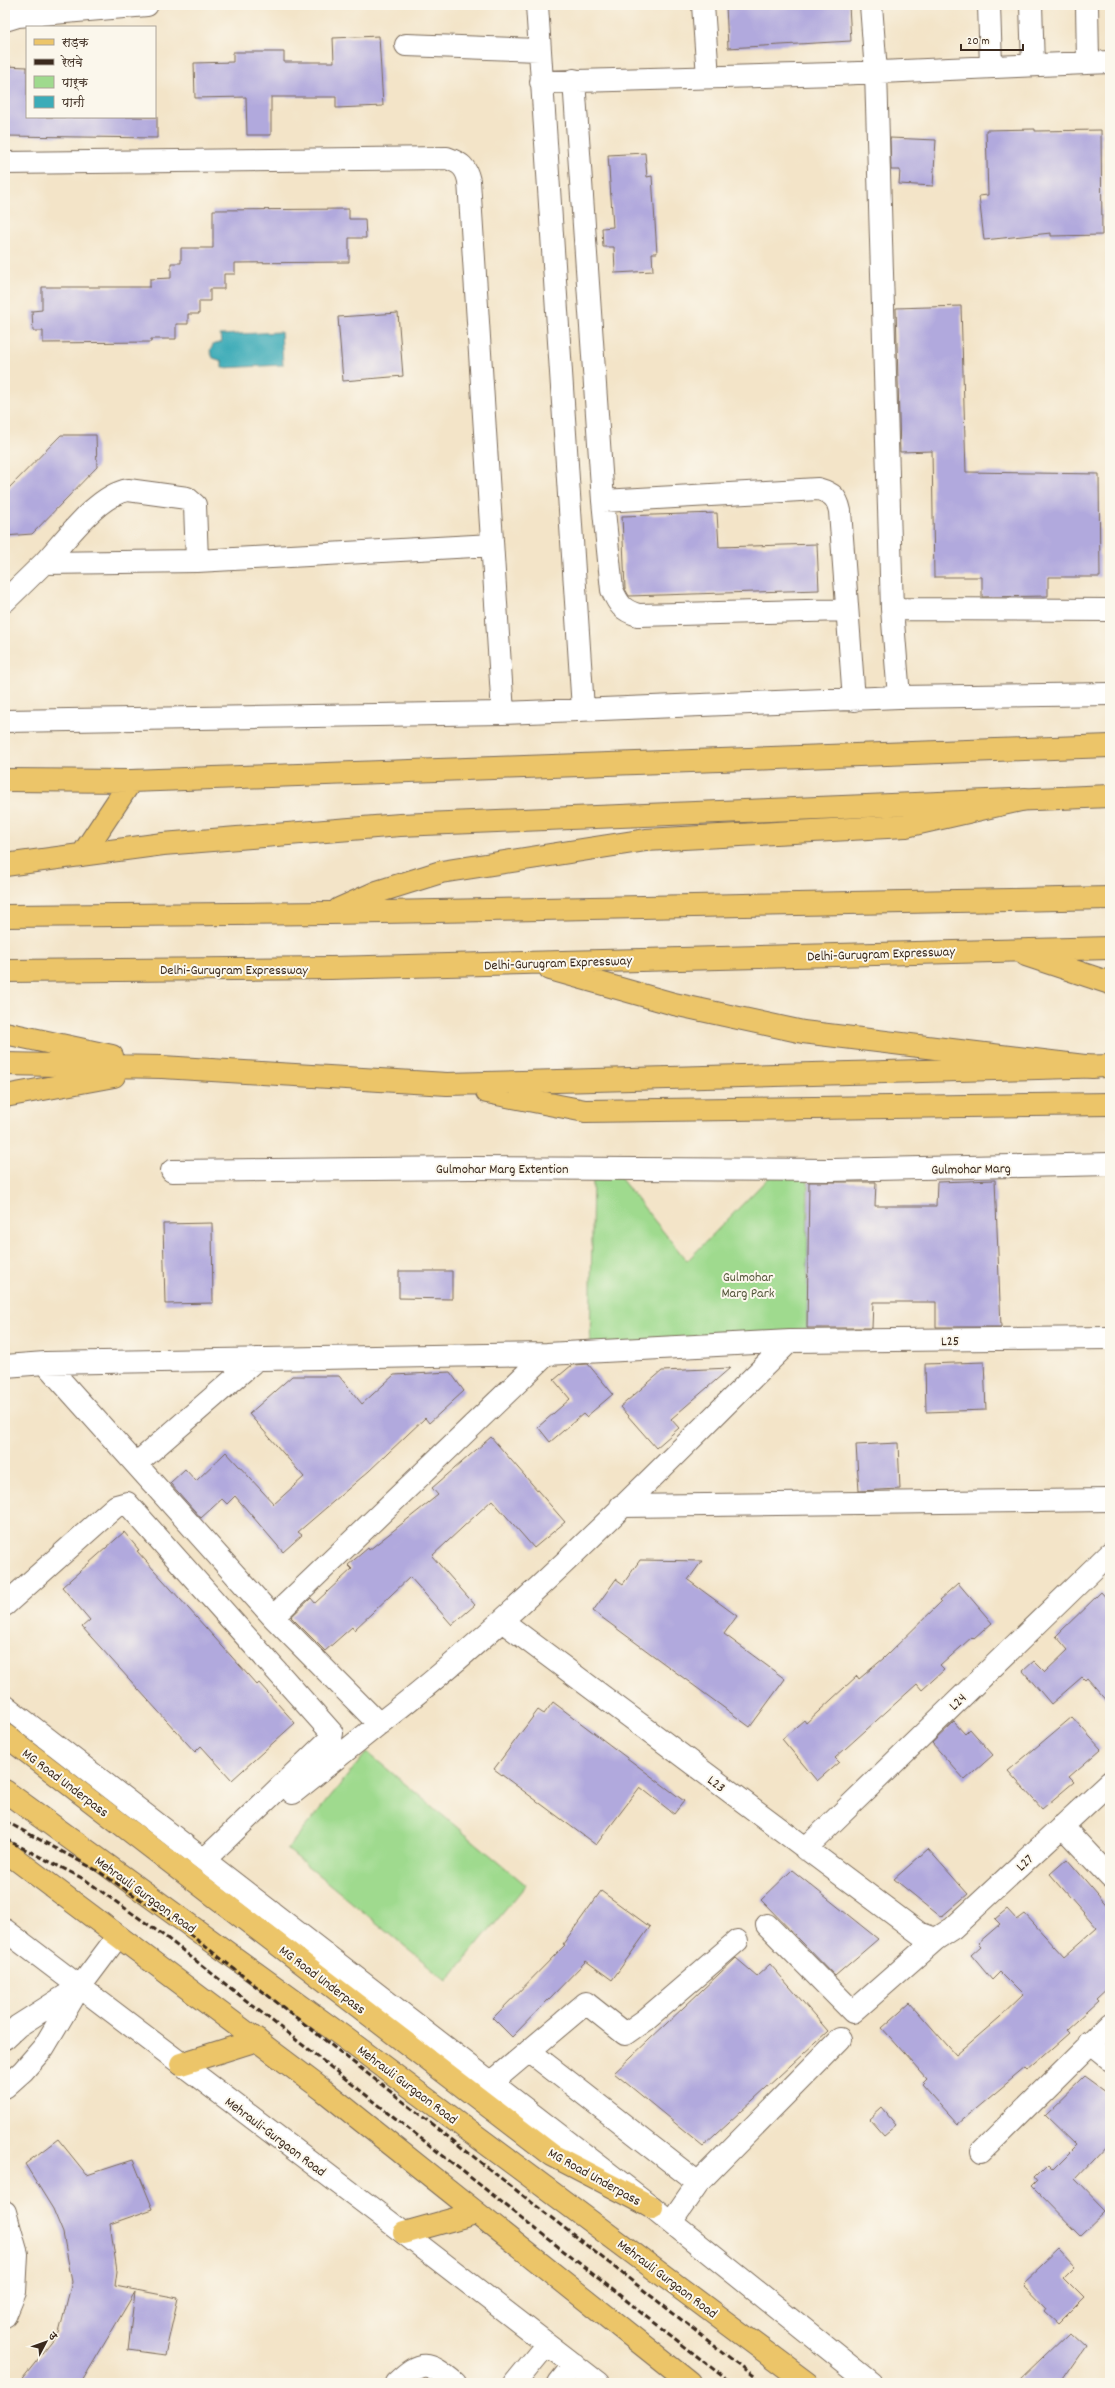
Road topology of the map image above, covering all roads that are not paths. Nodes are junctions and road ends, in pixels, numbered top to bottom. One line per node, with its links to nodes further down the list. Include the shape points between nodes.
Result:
1 (148, 5): 8 (street, via 18,16)
2 (537, 5): 10 (street)
3 (702, 5): 16 (street)
4 (871, 5): 15 (street)
5 (989, 5): 14 (street)
6 (1031, 5): 13 (street)
7 (1087, 5): 11 (street)
8 (5, 20)
9 (406, 45): 10 (street)
10 (539, 50): 18 (street)
11 (1088, 62): 12 (street); 13 (street)
12 (1110, 62)
13 (1033, 64): 14 (street)
14 (991, 66): 15 (street)
15 (876, 72): 16 (street); 25 (street)
16 (708, 77): 17 (street)
17 (574, 80): 18 (street); 20 (street)
18 (541, 82): 31 (street)
19 (5, 163): 21 (street, via 448,158 466,168 469,181)
20 (603, 501): 26 (street, via 612,590 624,611 638,615); 26 (street, via 818,489 830,492 838,499 840,511)
21 (492, 545): 22 (street); 32 (street)
22 (197, 561): 23 (street); 23 (street, via 195,505 187,498 128,490 120,491 102,502)
23 (44, 563): 24 (street)
24 (5, 601)
25 (892, 609): 27 (street); 29 (street)
26 (847, 610): 30 (street)
27 (1110, 610)
28 (1110, 694): 29 (street)
29 (899, 697): 30 (street)
30 (854, 700): 31 (street)
31 (583, 709): 32 (street)
32 (503, 714): 33 (street)
33 (5, 721)
34 (1110, 746): 36 (main road)
35 (5, 780): 36 (main road)
36 (131, 781): 39 (main road)
37 (1110, 796): 38 (main road)
38 (1025, 799): 39 (main road, via 416,824 163,844); 42 (main road, via 906,826 646,840 441,872 377,892)
39 (82, 854): 40 (main road)
40 (5, 865)
41 (1110, 898): 42 (main road)
42 (330, 913): 43 (main road)
43 (5, 916)
44 (1110, 948): 45 (main road, Delhi-Gurugram Expressway)
45 (1009, 949): 46 (main road, Delhi-Gurugram Expressway); 48 (main road)
46 (530, 963): 47 (main road, Delhi-Gurugram Expressway); 52 (main road, via 674,1004 803,1032)
47 (5, 971)
48 (1110, 983)
49 (5, 1034): 51 (main road)
50 (5, 1064): 51 (main road)
51 (162, 1067): 53 (main road); 54 (main road)
52 (1102, 1067): 53 (main road)
53 (447, 1084): 55 (main road, via 585,1111)
54 (5, 1096)
55 (1110, 1104)
56 (1110, 1164): 57 (street, Gulmohar Marg)
57 (831, 1170): 58 (street, Gulmohar Marg Extention, via 471,1168)
58 (172, 1171)
59 (1110, 1338): 60 (street, L25)
60 (790, 1342): 61 (street, L25); 67 (street)
61 (547, 1354): 62 (street, L25); 70 (street)
62 (257, 1359): 63 (street, L25); 65 (street)
63 (45, 1362): 64 (street, L25); 65 (street)
64 (7, 1368)
65 (136, 1464): 70 (street)
66 (1110, 1500): 67 (street)
67 (621, 1506): 71 (street)
68 (1110, 1553): 78 (street, L24)
69 (5, 1605): 80 (street, via 116,1506 127,1503 332,1733 331,1738)
70 (273, 1617): 73 (street)
71 (502, 1621): 73 (street, via 433,1682); 78 (street, L23)
72 (5, 1706): 80 (street)
73 (379, 1724): 80 (street)
74 (5, 1735): 100 (main road, MG Road Underpass, via 552,2154)
75 (1110, 1782): 77 (street, L27)
76 (5, 1792): 114 (main road, Mehrauli Gurgaon Road, via 346,2038)
77 (1062, 1826): 81 (street); 85 (street, L27, via 953,1928)
78 (805, 1849): 85 (street, L23, via 919,1933)
79 (5, 1851): 84 (main road)
80 (208, 1864): 96 (street)
81 (1110, 1877)
82 (766, 1925): 85 (street, L27, via 853,2012)
83 (5, 1930): 87 (street, Mehrauli-Gurgaon Road)
84 (118, 1936): 87 (street); 90 (main road)
85 (936, 1939)
86 (736, 1941): 93 (street, via 645,2020 625,2034 586,2003)
87 (79, 1988): 89 (street, via 18,2026); 95 (street, Mehrauli-Gurgaon Road); 97 (street, via 44,2047)
88 (1110, 2024): 92 (street)
89 (5, 2038)
90 (257, 2040): 95 (main road); 102 (main road)
91 (840, 2040): 99 (street)
92 (1089, 2043): 94 (street); 98 (street)
93 (529, 2051): 96 (street); 99 (street)
94 (1110, 2060)
95 (181, 2064): 104 (street, Mehrauli-Gurgaon Road)
96 (491, 2083): 100 (street)
97 (5, 2087)
98 (982, 2151)
99 (698, 2184): 103 (street)
100 (652, 2207): 103 (street)
101 (5, 2212): 105 (street, via 17,2254 15,2292)
102 (476, 2213): 104 (main road); 113 (main road)
103 (671, 2222): 115 (street)
104 (404, 2233): 106 (street, Mehrauli-Gurgaon Road)
105 (5, 2316)
106 (547, 2344): 107 (street, Mehrauli-Gurgaon Road); 110 (street)
107 (574, 2364): 111 (street); 112 (street, Mehrauli-Gurgaon Road)
108 (397, 2383): 109 (street, via 419,2366 439,2370)
109 (454, 2383)
110 (516, 2383)
111 (559, 2383)
112 (598, 2383)
113 (690, 2383)
114 (807, 2383)
115 (871, 2383)

